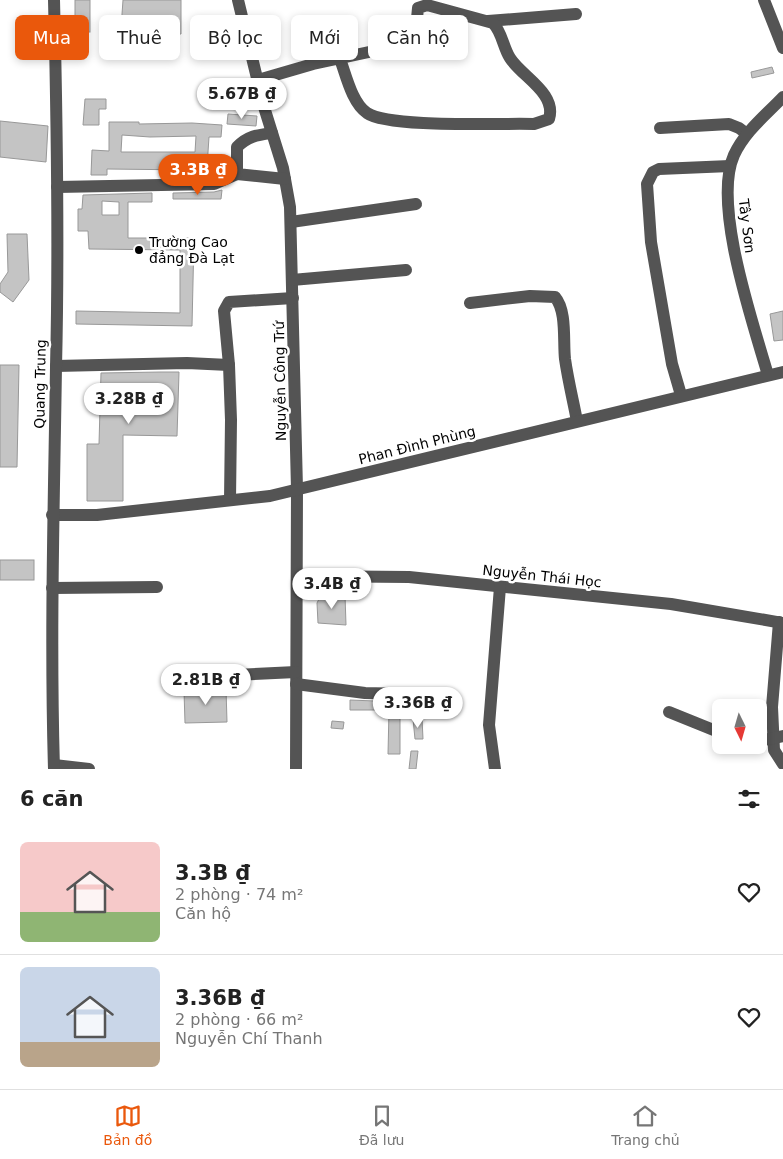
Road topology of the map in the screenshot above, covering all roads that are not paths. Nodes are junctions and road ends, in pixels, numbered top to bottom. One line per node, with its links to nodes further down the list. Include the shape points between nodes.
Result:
1 (54, 0): 18 (street, Quang Trung)
2 (238, 0): 10 (street, Nguyễn Công Trứ)
3 (764, 0): 6 (street)
4 (576, 14): 5 (street)
5 (488, 21): 7 (street, via 420,5 415,39 411,43); 9 (street, via 498,28 504,49 512,61 546,97 551,113 549,119 534,124 422,122 376,117 359,105)
6 (783, 48)
7 (358, 55)
8 (336, 60): 10 (street)
9 (340, 60)
10 (258, 80): 13 (street, Nguyễn Công Trứ)
11 (783, 97): 14 (street, Tây Sơn)
12 (660, 128): 14 (street, via 729,124)
13 (272, 133): 16 (street, via 253,135 237,147); 17 (street, Nguyễn Công Trứ)
14 (747, 134): 15 (street, Tây Sơn)
15 (730, 166): 28 (street, Tây Sơn, via 728,195 736,258); 29 (street, via 658,169 647,184 654,260 672,364)
16 (237, 174): 17 (street); 18 (street, via 214,184)
17 (285, 179): 20 (street, Nguyễn Công Trứ)
18 (57, 187): 26 (street, Quang Trung)
19 (416, 204): 20 (street)
20 (290, 222): 22 (street, Nguyễn Công Trứ)
21 (406, 270): 22 (street)
22 (292, 280): 23 (street, Nguyễn Công Trứ)
23 (293, 298): 25 (street, via 230,302 224,311); 31 (street, Nguyễn Công Trứ)
24 (470, 303): 30 (street, via 530,296 555,297 561,311)
25 (228, 365): 26 (street); 32 (street)
26 (56, 366): 33 (street, Quang Trung)
27 (783, 372): 28 (street, Phan Đình Phùng)
28 (768, 375): 29 (street, Phan Đình Phùng)
29 (682, 395): 30 (street, Phan Đình Phùng)
30 (577, 421): 31 (street, Phan Đình Phùng)
31 (297, 490): 32 (street, Phan Đình Phùng); 34 (street, Nguyễn Công Trứ)
32 (230, 500): 33 (street, Phan Đình Phùng, via 97,515)
33 (52, 515): 37 (street, Quang Trung)
34 (297, 576): 36 (street, Nguyễn Thái Học, via 409,577); 40 (street, Nguyễn Công Trứ)
35 (157, 587): 37 (street)
36 (500, 587): 38 (street, Nguyễn Thái Học, via 671,604); 49 (street, via 490,724)
37 (52, 588): 46 (street, Quang Trung)
38 (781, 622): 44 (street, via 772,707)
39 (174, 678): 40 (street)
40 (296, 678): 41 (street, via 365,694); 48 (street, Nguyễn Công Trứ)
41 (406, 694)
42 (669, 712): 43 (street)
43 (712, 729)
44 (778, 738): 45 (street, via 774,750)
45 (783, 764)
46 (54, 767): 47 (street)
47 (89, 769)
48 (296, 769)
49 (495, 769)

